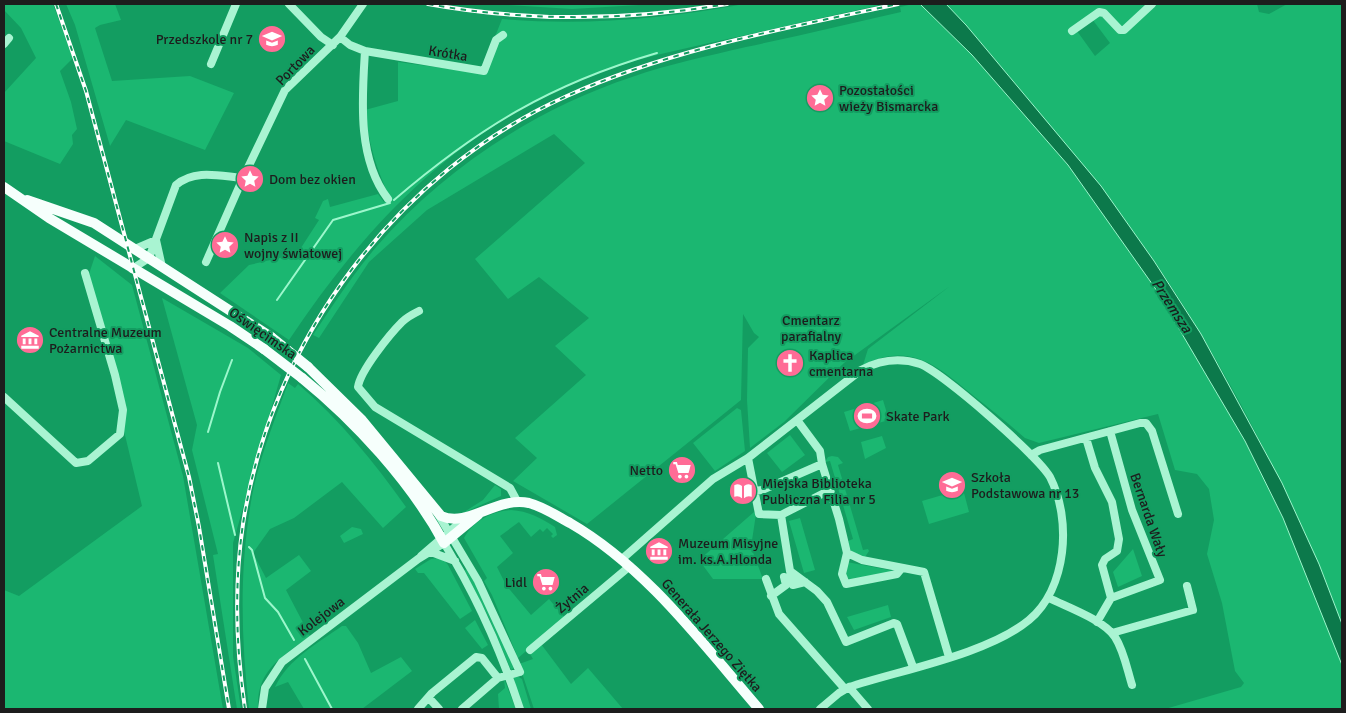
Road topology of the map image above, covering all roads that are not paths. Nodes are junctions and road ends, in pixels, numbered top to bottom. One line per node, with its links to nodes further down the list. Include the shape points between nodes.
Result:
1 (236, 4): 10 (street)
2 (289, 4): 8 (street)
3 (362, 4): 7 (street, Portowa)
4 (1152, 4): 5 (street, via 1124,30 1099,12)
5 (1072, 31)
6 (503, 35): 9 (street, Krótka, via 496,40 484,72)
7 (340, 37): 8 (street, Portowa); 9 (street)
8 (333, 45): 11 (street, Portowa, via 285,90)
9 (365, 51): 14 (street, via 363,108 367,151 379,187)
10 (211, 64)
11 (242, 178): 17 (street, via 196,174 185,178 176,185); 20 (street, Portowa)
12 (4, 187): 13 (main road, Oświęcimska)
13 (21, 198): 15 (main road, Oświęcimska); 16 (main road, Oświęcimska)
14 (388, 199)
15 (94, 223): 16 (main road, via 85,228); 18 (main road, Oświęcimska)
16 (82, 238): 22 (main road, Oświęcimska)
17 (156, 240): 18 (street); 19 (street); 21 (street)
18 (135, 249): 19 (main road, Oświęcimska)
19 (149, 258): 21 (main road, Oświęcimska); 22 (street)
20 (206, 262)
21 (162, 267): 36 (main road, Oświęcimska, bridge, via 271,338 308,367 377,436)
22 (132, 269): 40 (main road, Oświęcimska, bridge, via 230,326 302,378 338,409 381,456)
23 (85, 273): 25 (street, via 123,410 120,434 88,461 76,463)
24 (419, 310): 34 (street, via 403,320 362,376 358,387 375,407 510,488)
25 (4, 397)
26 (797, 420): 29 (street, via 861,370 887,360 906,361 937,372); 30 (street); 31 (street, via 820,452)
27 (1110, 431): 28 (street); 37 (street, via 1140,423 1150,426); 52 (street, Bernarda Wały, via 1132,510 1160,580)
28 (1086, 438): 29 (street); 52 (street, via 1095,468 1109,492 1118,539 1117,551 1102,565)
29 (1031, 455): 51 (street, via 1049,476 1060,500 1063,521 1058,572)
30 (748, 458): 33 (street); 45 (street, via 713,479)
31 (822, 464): 32 (street); 33 (street)
32 (830, 490): 38 (street); 42 (street)
33 (754, 491): 38 (street, via 759,514)
34 (517, 501): 35 (main road); 45 (main road, Generała Jerzego Ziętka, via 549,511)
35 (484, 509): 39 (main road); 40 (main road)
36 (437, 512): 39 (main road, via 446,518); 40 (street, Oświęcimska)
37 (1178, 514)
38 (781, 515): 47 (street)
39 (459, 520): 40 (street, Kolejowa)
40 (446, 537): 41 (street, Kolejowa); 43 (street, Kolejowa); 44 (street, Oświęcimska); 58 (street, Oświęcimska, via 478,581 520,672)
41 (432, 552): 43 (street, Kolejowa); 44 (street)
42 (847, 554): 46 (street); 46 (street, via 842,574 846,584 897,574)
43 (418, 559): 63 (street, Kolejowa, via 282,662 265,688)
44 (456, 562): 58 (street, Oświęcimska, via 492,633)
45 (626, 562): 55 (street, Żytnia); 68 (main road, Generała Jerzego Ziętka, via 652,587)
46 (902, 568): 56 (street, via 924,572)
47 (787, 574): 50 (street, via 786,585); 57 (street, via 805,582 827,602 846,642 897,624)
48 (766, 580): 50 (street)
49 (1187, 586): 54 (street, via 1194,610)
50 (772, 596): 61 (street, via 780,614)
51 (1049, 598): 53 (street); 56 (street, via 1017,629)
52 (1111, 598): 53 (street)
53 (1097, 622): 54 (street)
54 (1112, 633): 60 (street, via 1122,652)
55 (530, 650)
56 (950, 657): 57 (street)
57 (913, 667): 61 (street)
58 (508, 675): 59 (street); 67 (street, Oświęcimska)
59 (498, 678): 62 (street, via 480,656); 66 (street)
60 (1132, 685)
61 (847, 688): 69 (street); 70 (street)
62 (429, 698): 64 (street); 65 (street)
63 (262, 709)
64 (418, 709)
65 (439, 709)
66 (462, 709)
67 (520, 709)
68 (759, 709)
69 (820, 709)
70 (868, 709)

